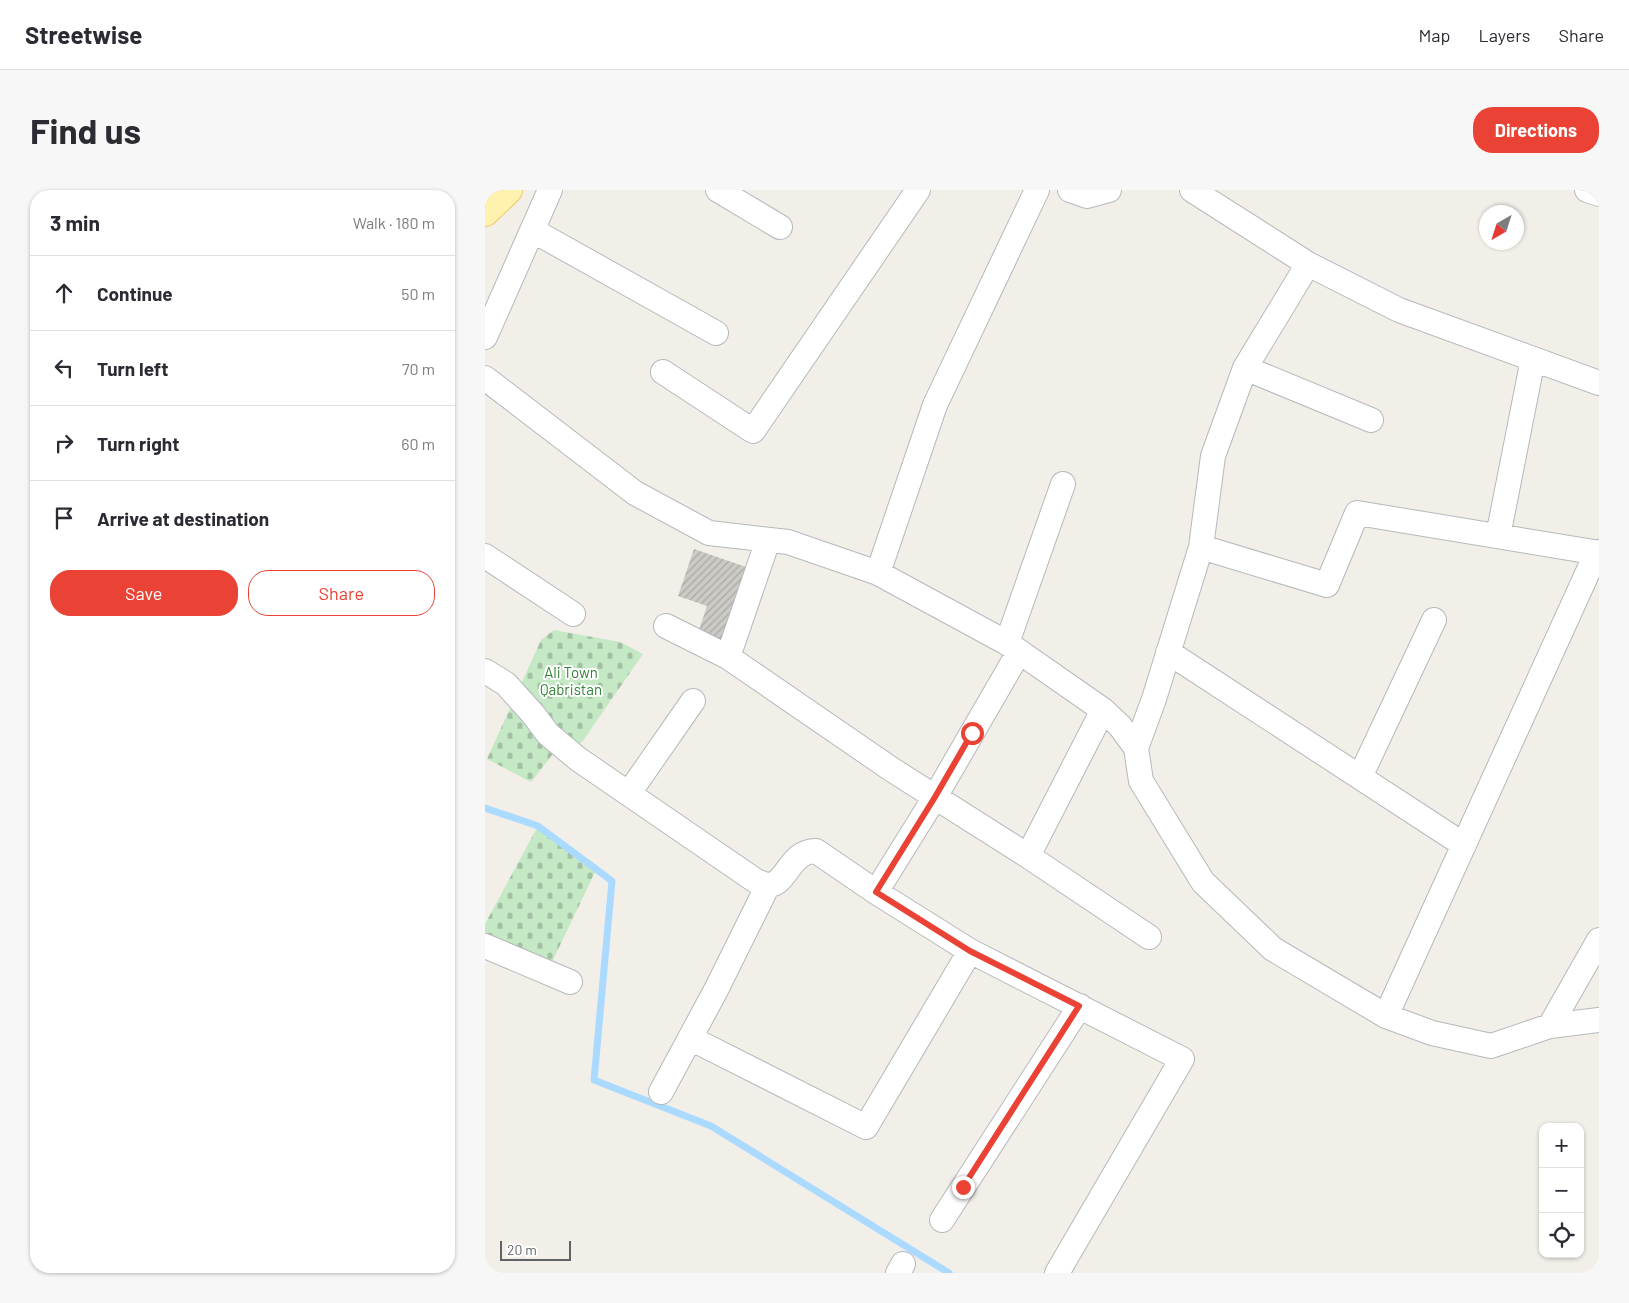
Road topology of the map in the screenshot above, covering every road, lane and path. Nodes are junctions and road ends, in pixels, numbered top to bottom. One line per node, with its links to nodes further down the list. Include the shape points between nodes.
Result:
1 (508, 190): 9 (main road)
2 (550, 190): 11 (street)
3 (718, 190): 10 (street)
4 (917, 190): 17 (street, via 753,431)
5 (1037, 190): 27 (street, via 935,406)
6 (1191, 190): 12 (street)
7 (1587, 190): 8 (street)
8 (1599, 194)
9 (485, 212)
10 (780, 228)
11 (532, 230): 13 (street); 14 (street)
12 (1308, 264): 15 (street, via 1399,310); 16 (street)
13 (716, 333)
14 (485, 337)
15 (1533, 359): 19 (street); 22 (street)
16 (1245, 368): 20 (street); 24 (street, via 1213,456)
17 (663, 372)
18 (485, 378): 23 (street, via 635,493 709,533)
19 (1599, 383)
20 (1371, 420)
21 (1063, 484): 31 (street)
22 (1498, 536): 24 (street, via 1357,513 1327,585); 25 (street)
23 (768, 540): 27 (street, via 789,542); 33 (street)
24 (1201, 547): 32 (street)
25 (1598, 553): 41 (street)
26 (485, 556): 28 (street)
27 (878, 574): 31 (street)
28 (573, 614)
29 (1434, 620): 38 (street)
30 (666, 626): 33 (street)
31 (1013, 648): 36 (street); 40 (street)
32 (1168, 652): 37 (street); 38 (street)
33 (728, 656): 40 (street)
34 (485, 671): 39 (street, via 506,684 548,734 578,759)
35 (693, 701): 39 (street)
36 (1103, 710): 37 (street); 42 (street)
37 (1136, 748): 51 (street, via 1141,781 1203,882 1273,949)
38 (1361, 777): 41 (street)
39 (629, 793): 43 (street, via 756,881)
40 (935, 797): 42 (street); 44 (street)
41 (1464, 845): 51 (street)
42 (1028, 856): 45 (street)
43 (768, 885): 44 (street, via 778,882 796,859 807,851 816,851); 54 (street)
44 (876, 892): 48 (street)
45 (1149, 937)
46 (1599, 940): 53 (street)
47 (485, 946): 49 (street)
48 (970, 951): 50 (street); 54 (street, via 866,1127)
49 (570, 982)
50 (1079, 1006): 56 (street); 57 (street, via 1182,1059)
51 (1385, 1016): 53 (street, via 1432,1033 1491,1046)
52 (1599, 1020): 53 (street)
53 (1550, 1026)
54 (690, 1038): 55 (street)
55 (661, 1092)
56 (942, 1220)
57 (1057, 1273)

